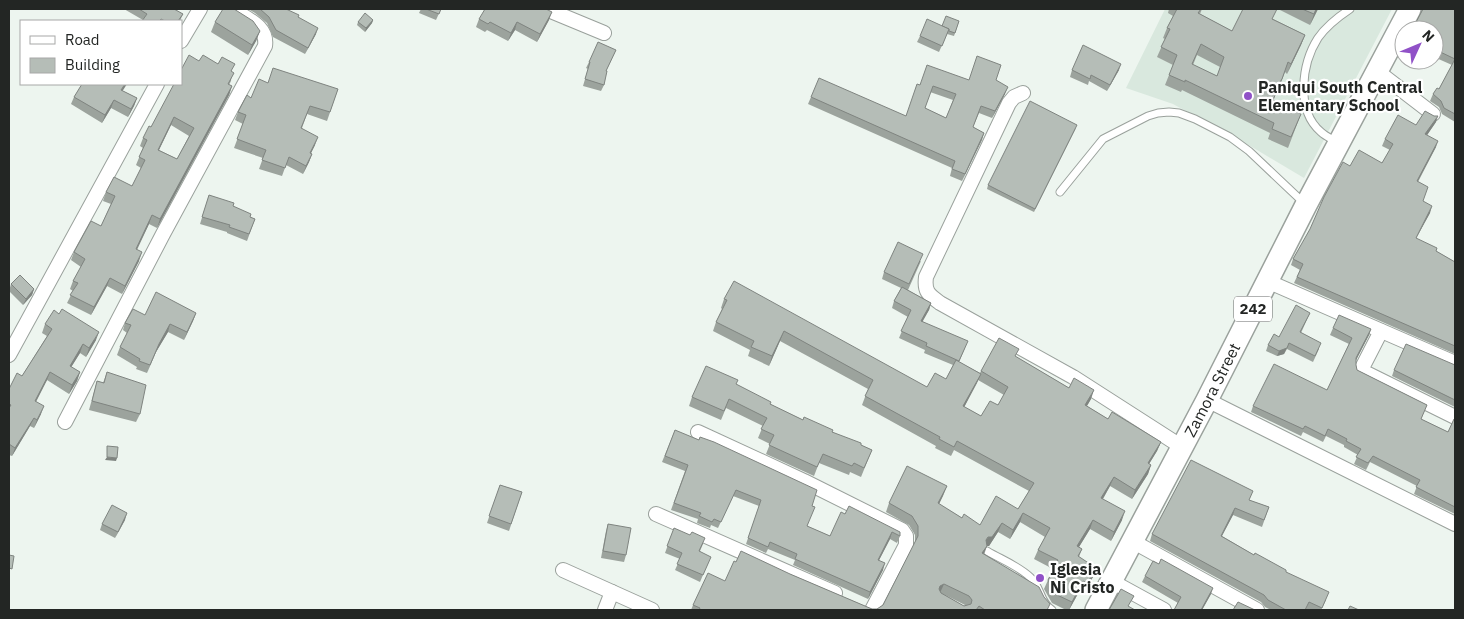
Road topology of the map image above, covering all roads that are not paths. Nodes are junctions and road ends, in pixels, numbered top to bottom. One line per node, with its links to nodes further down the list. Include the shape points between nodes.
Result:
1 (200, 9): 7 (street)
2 (232, 9): 21 (street, via 264,32 265,46)
3 (546, 9): 6 (street)
4 (1350, 9): 12 (lane, via 1332,20 1318,38 1303,79 1304,100 1311,119 1319,131)
5 (1410, 9): 8 (main road, Zamora Street / 242)
6 (604, 33)
7 (182, 39)
8 (1377, 71): 11 (street); 12 (main road, Zamora Street / 242)
9 (156, 85): 17 (street)
10 (1023, 93): 23 (street, via 1009,103 926,277 925,286 930,296 940,303 1073,377)
11 (1433, 114)
12 (1339, 143): 14 (main road, Zamora Street / 242)
13 (1060, 192): 14 (lane, via 1103,139 1148,116 1169,112 1195,119 1230,137)
14 (1306, 205): 15 (main road, Zamora Street / 242)
15 (1267, 281): 16 (street); 19 (main road, Zamora Street / 242)
16 (1381, 331): 18 (street); 20 (street, via 1362,371)
17 (9, 355)
18 (1455, 363)
19 (1207, 400): 23 (main road, Zamora Street / 242); 25 (street)
20 (1455, 417)
21 (65, 422)
22 (698, 432): 32 (street, via 902,530 906,544)
23 (1182, 447): 26 (main road, Zamora Street / 242)
24 (656, 514): 31 (street)
25 (1455, 524)
26 (1132, 541): 29 (main road, Zamora Street / 242); 38 (street)
27 (986, 551): 35 (lane, via 1031,578 1043,601)
28 (563, 570): 30 (street)
29 (1111, 581): 36 (main road, Zamora Street / 242); 37 (street)
30 (612, 592): 33 (street); 34 (street)
31 (845, 598)
32 (869, 609)
33 (605, 610)
34 (652, 610)
35 (1052, 610)
36 (1096, 610)
37 (1164, 610)
38 (1257, 610)

